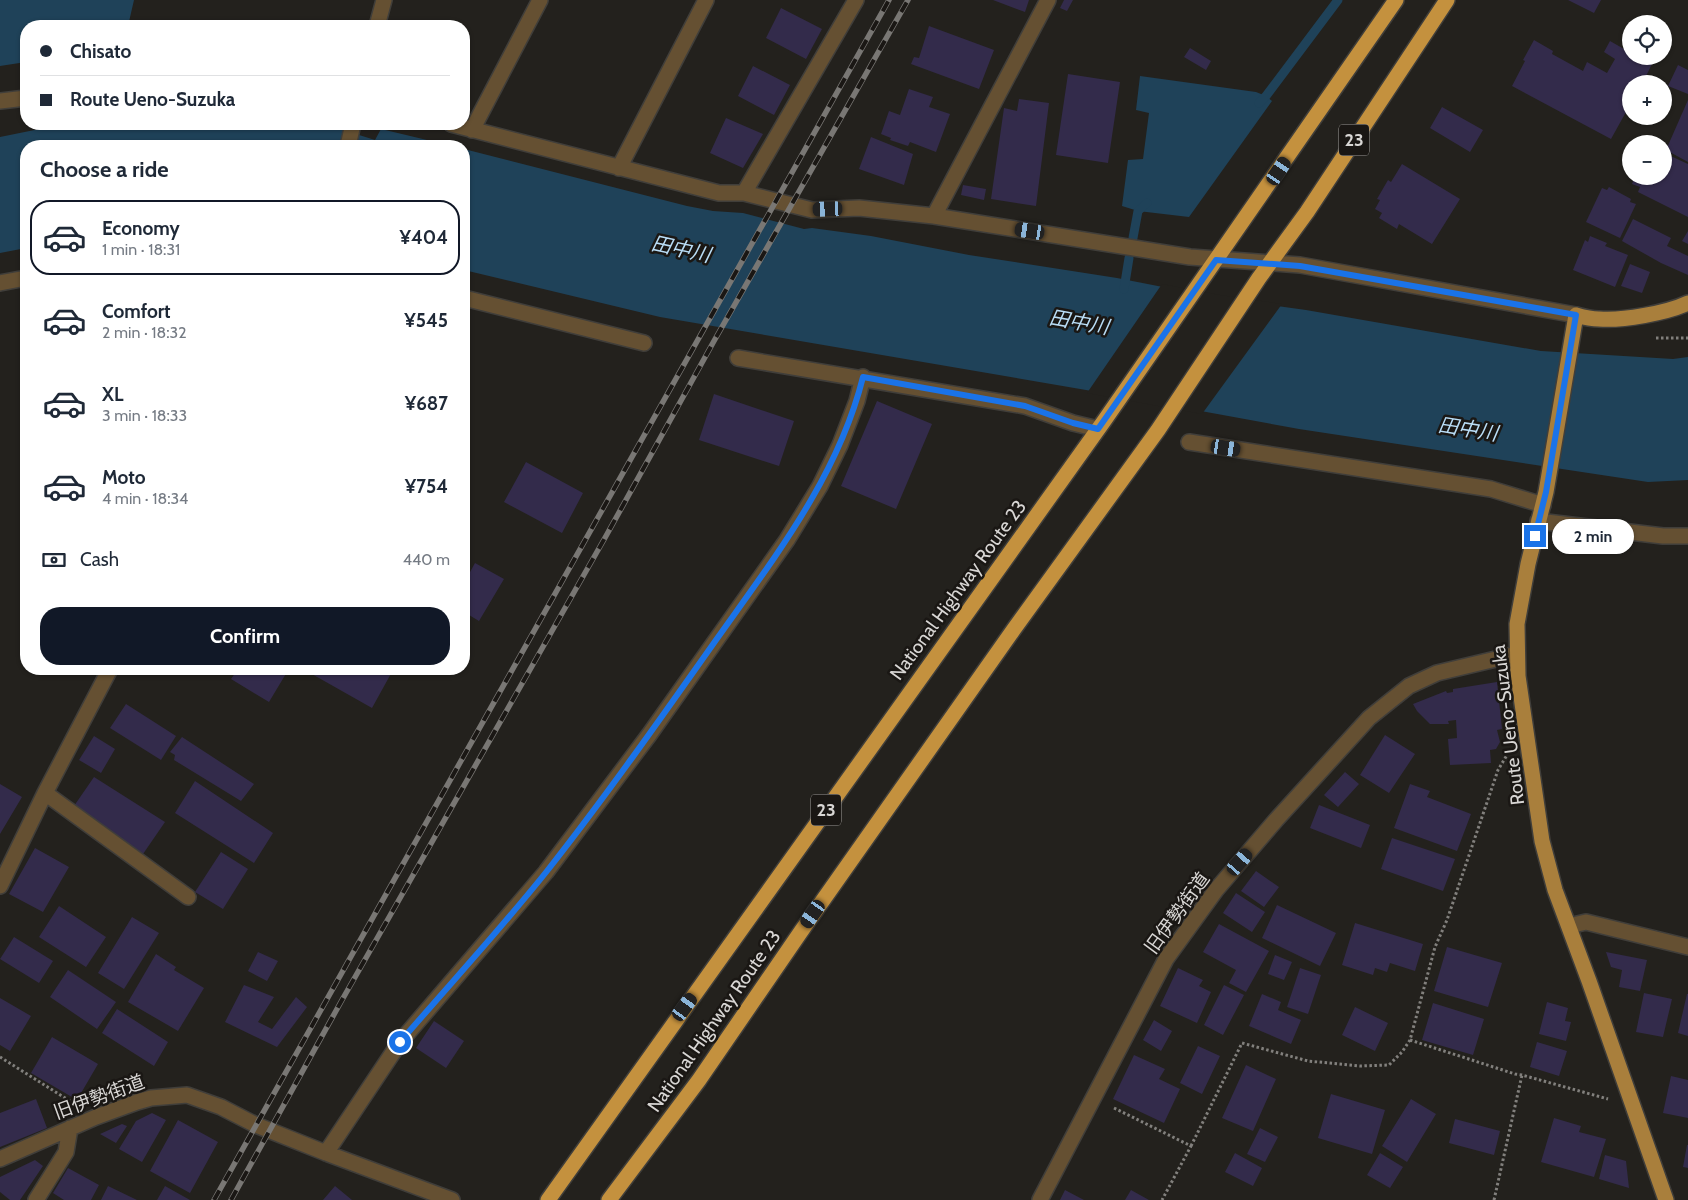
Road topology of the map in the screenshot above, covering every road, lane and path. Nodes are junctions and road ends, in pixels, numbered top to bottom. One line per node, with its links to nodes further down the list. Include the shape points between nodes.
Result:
1 (368, 0): 8 (street)
2 (540, 0): 12 (street)
3 (706, 0): 13 (street)
4 (856, 0): 14 (street)
5 (1048, 0): 15 (street)
6 (1396, 0): 17 (highway, National Highway Route 23 / 23)
7 (1447, 0): 16 (highway, National Highway Route 23 / 23)
8 (382, 4): 9 (street)
9 (378, 20)
10 (20, 99): 11 (street)
11 (0, 101)
12 (472, 130): 13 (street)
13 (620, 168): 14 (street, via 719,193)
14 (744, 193): 15 (street, via 812,210 860,208)
15 (934, 216): 17 (street)
16 (1270, 263): 17 (street); 22 (street, via 1341,272); 52 (highway, National Highway Route 23 / 23, via 1158,430 1008,637 700,1080)
17 (1212, 264): 26 (highway, National Highway Route 23 / 23)
18 (20, 279): 19 (street)
19 (0, 284)
20 (470, 300): 23 (street)
21 (1688, 303): 22 (main road, via 1644,315 1599,319)
22 (1576, 315): 28 (main road, Route Ueno-Suzuka)
23 (644, 343)
24 (738, 358): 25 (street)
25 (863, 377): 26 (street, via 1025,406 1073,423); 47 (street, via 840,444 820,486 787,540 649,735 546,872 400,1042)
26 (1101, 425): 51 (highway, National Highway Route 23 / 23)
27 (1189, 442): 28 (street)
28 (1544, 498): 29 (main road, Route Ueno-Suzuka)
29 (1538, 521): 30 (street); 31 (main road, Route Ueno-Suzuka, via 1518,615)
30 (1688, 536)
31 (1517, 654): 33 (main road, Route Ueno-Suzuka); 42 (street, 旧伊勢街道, via 1437,673 1409,686 1369,718 1216,890 1166,959)
32 (107, 675): 34 (street)
33 (1527, 740): 37 (main road, Route Ueno-Suzuka, via 1542,841); 39 (path, via 1505,757 1498,770 1435,947)
34 (45, 793): 35 (street); 36 (street)
35 (0, 886)
36 (188, 897)
37 (1569, 926): 38 (street, via 1586,922); 43 (main road, Route Ueno-Suzuka)
38 (1688, 947)
39 (1410, 1040): 41 (path); 46 (path, via 1389,1065 1360,1066 1308,1061 1242,1043)
40 (0, 1056): 44 (path)
41 (1522, 1075): 43 (path, via 1612,1100); 55 (path)
42 (1093, 1098): 46 (path); 53 (street, 旧伊勢街道)
43 (1631, 1102): 56 (main road, Route Ueno-Suzuka)
44 (96, 1117): 45 (street, 旧伊勢街道); 47 (street, 旧伊勢街道, via 151,1098 187,1095)
45 (70, 1128): 48 (street, 旧伊勢街道); 49 (street, via 66,1152)
46 (1191, 1146): 54 (path)
47 (326, 1153): 50 (street)
48 (0, 1159)
49 (36, 1200)
50 (452, 1200)
51 (548, 1200)
52 (609, 1200)
53 (1040, 1200)
54 (1162, 1200)
55 (1494, 1200)
56 (1666, 1200)

